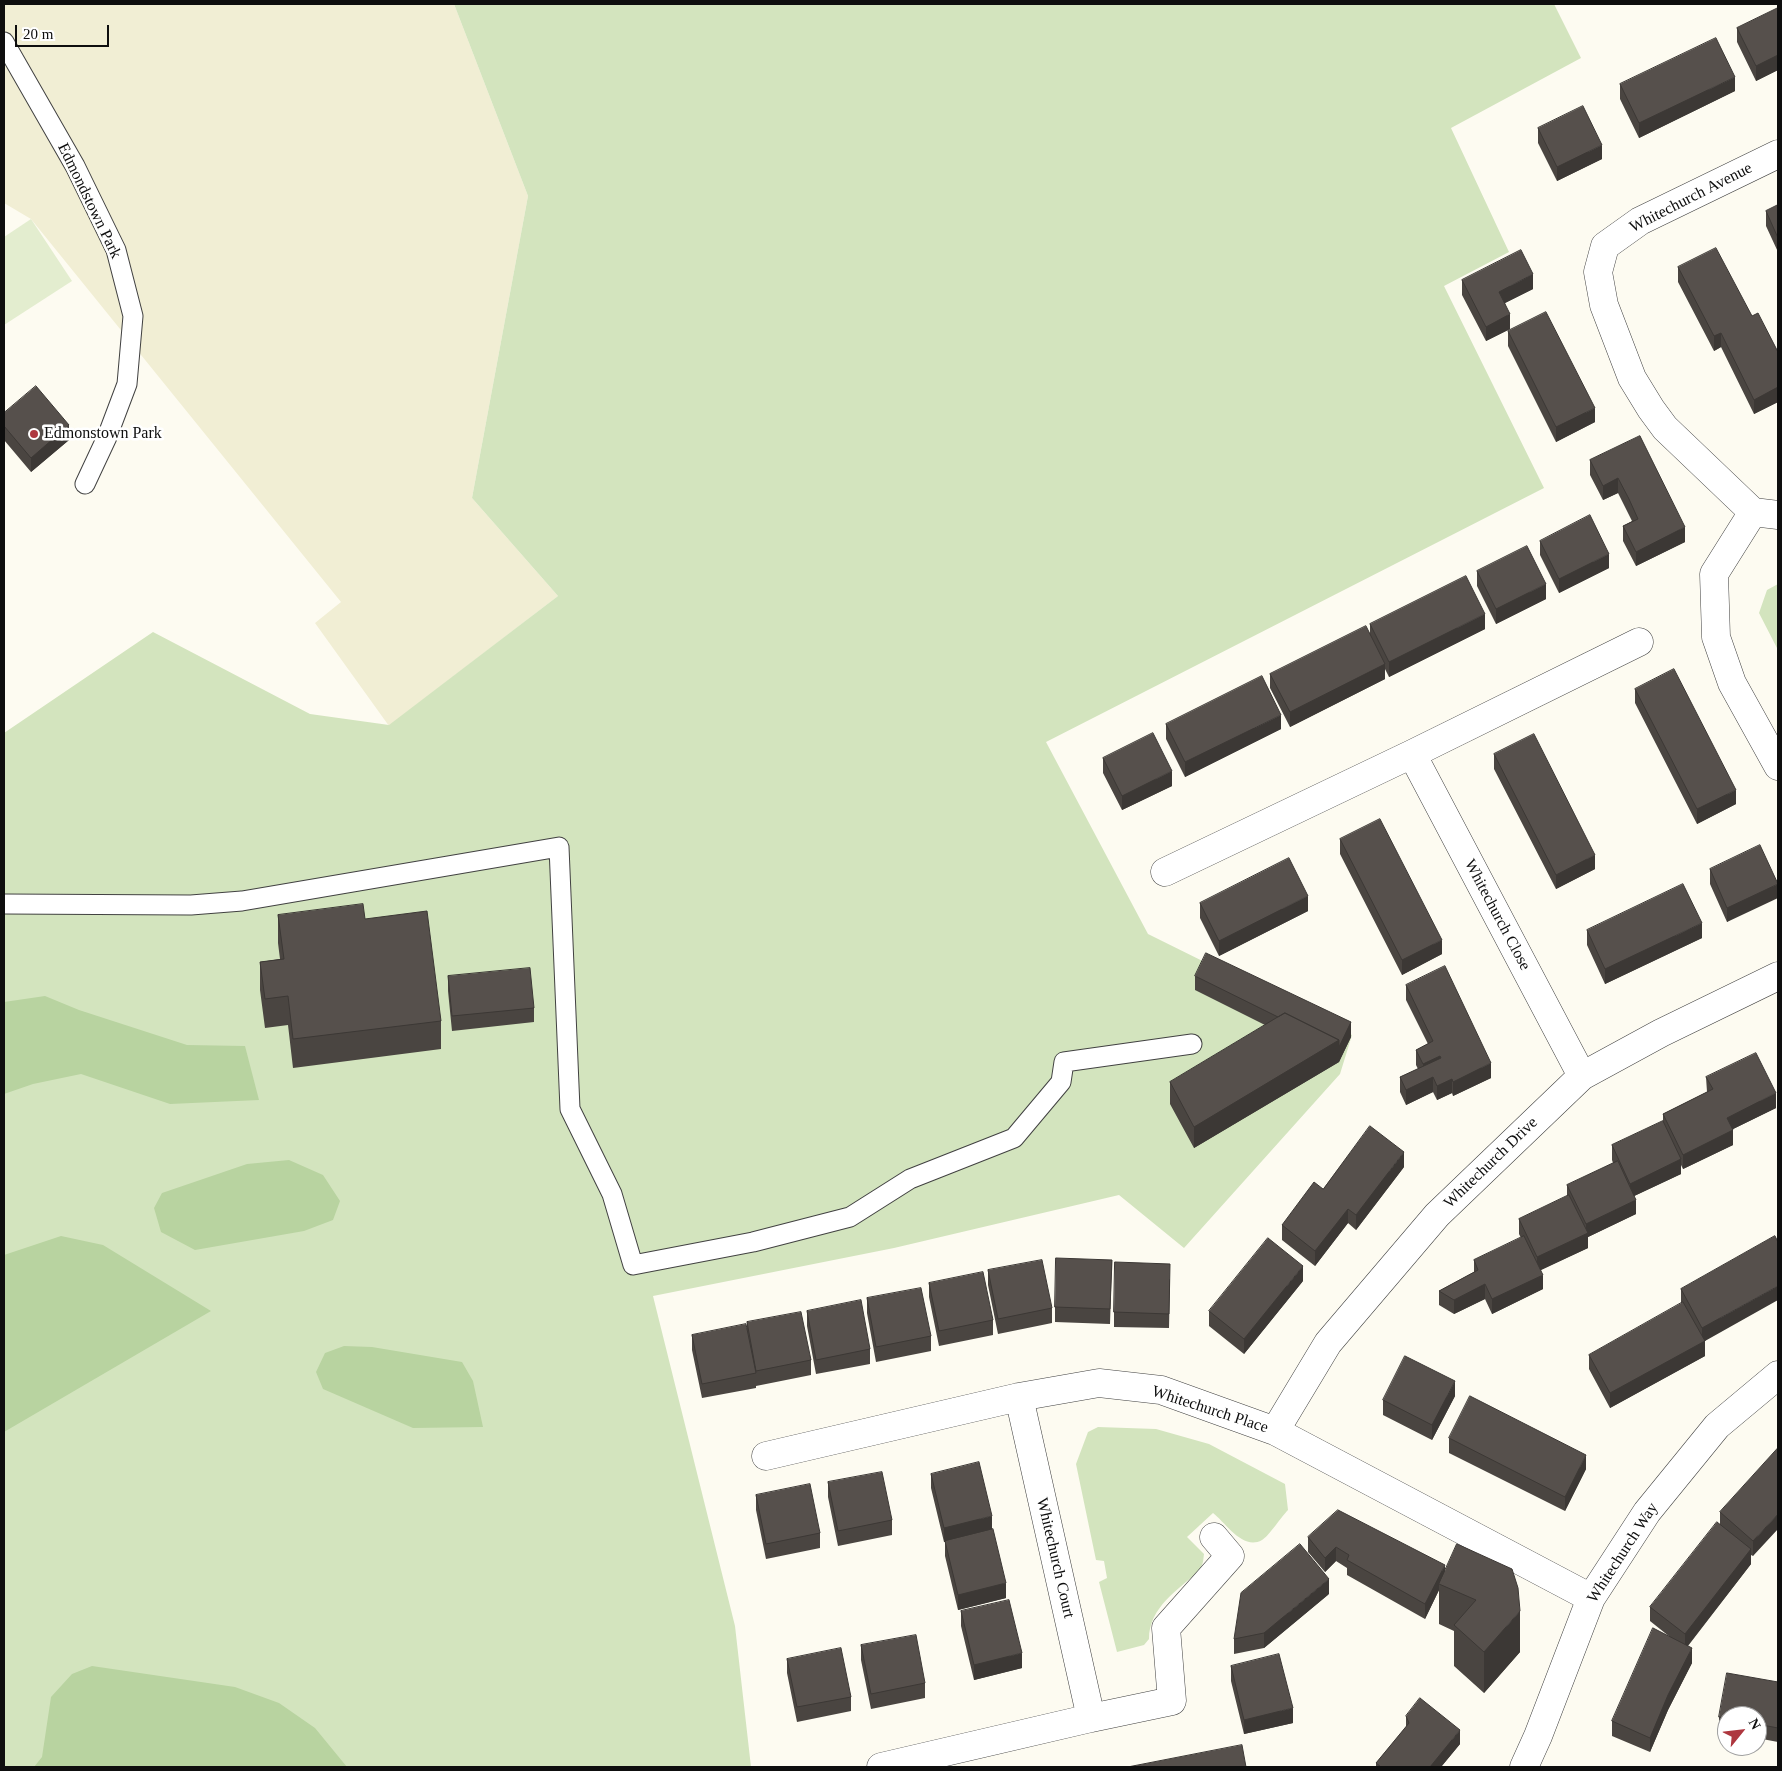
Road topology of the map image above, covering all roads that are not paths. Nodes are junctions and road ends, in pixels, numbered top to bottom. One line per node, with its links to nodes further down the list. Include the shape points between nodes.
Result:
1 (4, 42): 3 (lane, Edmondstown Park, via 75,166 116,250 133,316 127,384)
2 (1778, 154): 4 (street, Whitechurch Avenue, via 1640,221 1605,246 1598,272 1604,305 1632,378 1651,409 1665,428)
3 (85, 484)
4 (1766, 514): 7 (street, via 1714,574 1716,637 1732,683)
5 (1639, 642): 6 (street)
6 (1412, 754): 8 (street); 12 (street, Whitechurch Close)
7 (1778, 766)
8 (1165, 872)
9 (4, 904): 11 (lane, via 191,905 242,901 559,847 570,1109 612,1194 633,1265 753,1242 850,1217 910,1179 1014,1138 1061,1082 1064,1062)
10 (1778, 976): 12 (street, Whitechurch Drive)
11 (1192, 1044)
12 (1582, 1076): 15 (street, Whitechurch Drive, via 1437,1215 1328,1344)
13 (1778, 1375): 18 (street, Whitechurch Way, via 1717,1426 1647,1512)
14 (1019, 1398): 15 (street, Whitechurch Place, via 1099,1383 1161,1390); 16 (street, Whitechurch Place); 19 (street, Whitechurch Court)
15 (1275, 1431): 18 (street, Whitechurch Place)
16 (766, 1456)
17 (1214, 1536): 19 (street, via 1230,1556 1166,1628 1172,1700)
18 (1591, 1598): 21 (street, Whitechurch Way)
19 (1091, 1718): 20 (street)
20 (881, 1767)
21 (1524, 1767)

